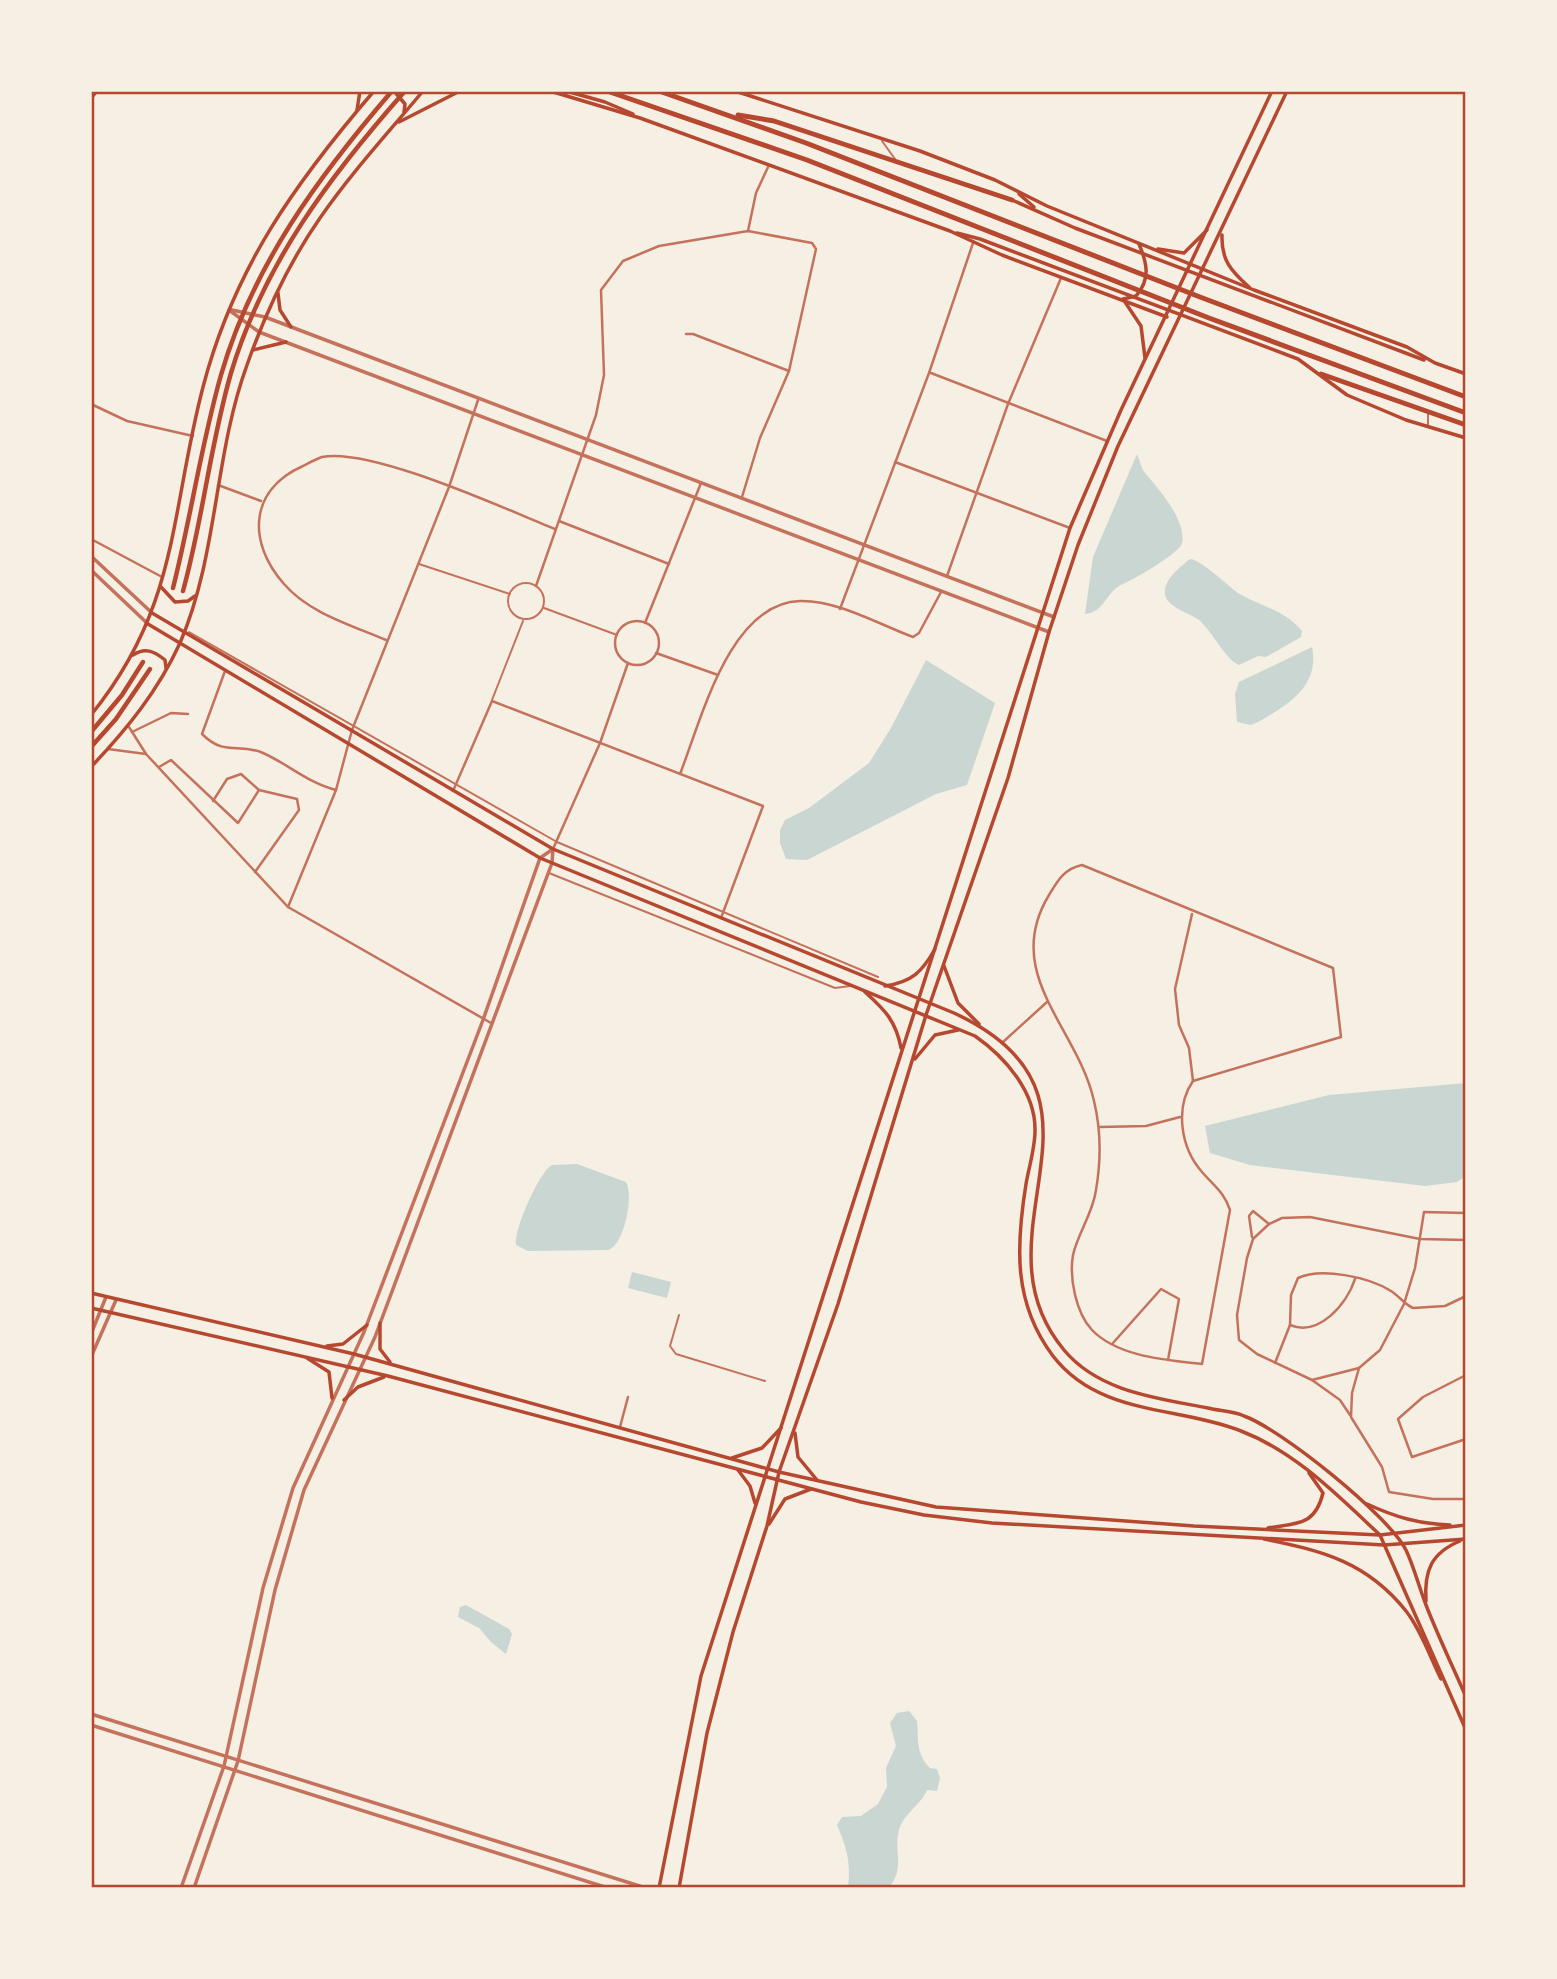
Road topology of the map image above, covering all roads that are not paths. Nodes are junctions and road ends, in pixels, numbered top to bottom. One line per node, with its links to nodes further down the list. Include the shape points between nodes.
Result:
1 (96, 91): 15 (highway)
2 (360, 91): 16 (main road)
3 (374, 91): 16 (main road)
4 (393, 91): 18 (main road, via 405,104); 89 (main road, via 314,186 251,293 221,375)
5 (405, 91): 90 (main road, via 341,165 288,241 246,331 216,435)
6 (423, 91): 18 (main road)
7 (460, 91): 20 (main road)
8 (552, 91): 19 (main road)
9 (567, 91): 19 (main road)
10 (607, 91): 59 (highway, via 794,155)
11 (659, 91): 17 (highway)
12 (735, 91): 21 (main road)
13 (1272, 91): 27 (main road)
14 (1287, 91): 30 (main road)
15 (91, 97)
16 (357, 111): 39 (main road, via 290,195 249,264)
17 (726, 113): 22 (highway, via 774,121); 53 (highway)
18 (404, 114): 20 (main road)
19 (640, 118): 23 (main road)
20 (394, 125): 37 (main road, via 320,218)
21 (882, 141): 22 (street); 24 (main road)
22 (897, 163): 25 (highway)
23 (769, 165): 28 (street, via 756,193); 29 (main road)
24 (1013, 189): 26 (main road); 32 (main road)
25 (1012, 200): 26 (main road)
26 (1039, 211): 48 (main road)
27 (1211, 227): 32 (main road, via 1184,253); 33 (main road)
28 (748, 231): 49 (street, via 812,243 816,249); 64 (street, via 659,246 623,261 601,290 604,375)
29 (950, 231): 31 (main road); 51 (main road, via 1298,359)
30 (1222, 234): 34 (main road); 36 (main road, via 1221,253 1227,264)
31 (973, 243): 35 (main road); 50 (street)
32 (1139, 244): 33 (main road); 38 (main road, via 1147,266 1144,284 1136,296)
33 (1191, 265): 34 (main road); 41 (main road)
34 (1204, 270): 36 (main road); 98 (main road, via 1118,446)
35 (1061, 277): 38 (main road); 56 (street)
36 (1254, 290): 48 (main road, via 1407,347)
37 (278, 291): 40 (main road); 42 (main road, via 280,310)
38 (1122, 299): 41 (main road); 47 (main road, via 1142,326)
39 (229, 310): 40 (street); 43 (street); 62 (main road, via 203,387)
40 (265, 317): 42 (street); 43 (main road)
41 (1167, 317): 47 (main road)
42 (291, 327): 54 (street)
43 (260, 332): 45 (street); 46 (main road)
44 (686, 334): 49 (street)
45 (286, 342): 46 (main road); 58 (street)
46 (253, 349): 69 (main road)
47 (1145, 361): 65 (main road)
48 (1435, 363): 52 (main road)
49 (789, 370): 73 (street, via 760,438)
50 (929, 373): 56 (street); 67 (street)
51 (1321, 374): 57 (highway); 61 (main road, via 1348,395)
52 (1466, 374)
53 (1466, 397)
54 (478, 400): 58 (street); 64 (street)
55 (91, 404): 62 (street, via 127,421)
56 (1008, 404): 65 (street); 71 (street)
57 (1428, 412): 60 (highway); 61 (street)
58 (474, 413): 66 (street); 70 (street)
59 (1466, 413)
60 (1466, 425)
61 (1428, 427): 63 (main road)
62 (193, 436): 86 (main road)
63 (1466, 438)
64 (588, 440): 66 (street); 68 (street)
65 (1107, 442): 76 (main road)
66 (582, 454): 72 (street); 75 (street)
67 (895, 462): 71 (street); 79 (street)
68 (701, 483): 72 (street); 73 (street)
69 (218, 485): 74 (street); 93 (main road)
70 (449, 487): 74 (street, via 362,458 322,457 271,486); 77 (street); 82 (street)
71 (976, 492): 76 (street); 85 (street)
72 (695, 498): 81 (street); 83 (street)
73 (742, 498): 79 (street)
74 (261, 501): 106 (street, via 259,526 265,554 284,584 312,608)
75 (559, 521): 77 (street); 83 (street)
76 (1070, 528): 97 (main road)
77 (556, 529): 87 (street)
78 (91, 539): 86 (street)
79 (864, 545): 81 (street); 85 (street)
80 (91, 556): 96 (street)
81 (859, 561): 91 (street); 95 (street)
82 (418, 564): 92 (street); 106 (street)
83 (668, 564): 100 (street)
84 (91, 570): 101 (street)
85 (947, 576): 97 (street)
86 (164, 578): 88 (main road)
87 (536, 586): 92 (street, via 522,584); 94 (street, via 543,593)
88 (161, 587): 93 (main road, via 174,602); 96 (main road)
89 (173, 588)
90 (183, 591)
91 (941, 592): 95 (street, via 913,637); 102 (street)
92 (510, 594): 99 (street, via 509,608)
93 (196, 596): 103 (main road)
94 (543, 607): 99 (street, via 535,617); 105 (street)
95 (840, 609): 115 (street, via 798,601 758,617)
96 (152, 613): 101 (main road); 103 (main road)
97 (1044, 613): 98 (street); 102 (main road)
98 (1054, 617): 104 (main road)
99 (524, 620): 116 (street)
100 (645, 622): 105 (street, via 630,622); 108 (street, via 658,636)
101 (148, 624): 107 (main road); 109 (main road)
102 (1039, 629): 104 (street); 145 (main road)
103 (184, 632): 107 (main road); 119 (main road)
104 (1049, 632): 146 (main road, via 1008,778)
105 (617, 635): 111 (street, via 618,652)
106 (386, 640): 119 (street)
107 (179, 644): 113 (main road); 114 (main road)
108 (656, 653): 111 (street, via 643,664); 115 (street)
109 (132, 655): 113 (main road, via 151,651 164,660); 118 (main road)
110 (143, 662): 121 (main road)
111 (628, 663): 123 (street)
112 (150, 669): 124 (main road)
113 (166, 670): 120 (main road)
114 (225, 671): 122 (main road); 132 (street, via 202,734 214,746 260,752 320,786)
115 (718, 675): 129 (street)
116 (492, 701): 123 (street); 130 (street)
117 (188, 714): 120 (street, via 171,713)
118 (91, 715)
119 (353, 728): 122 (street); 130 (street); 133 (main road)
120 (131, 729): 125 (main road); 126 (street)
121 (91, 732)
122 (348, 743): 132 (street); 137 (main road)
123 (600, 743): 129 (street); 135 (street)
124 (91, 747)
125 (108, 749): 126 (street); 127 (main road)
126 (146, 754): 128 (street)
127 (91, 767)
128 (159, 767): 134 (street, via 171,760); 139 (street)
129 (680, 774): 142 (street, via 763,806)
130 (455, 785): 133 (street); 135 (street)
131 (259, 790): 134 (street, via 241,774 227,779); 134 (street, via 238,822); 139 (street, via 298,799 299,810)
132 (336, 790): 141 (street)
133 (453, 791): 136 (main road)
134 (213, 801)
135 (557, 842): 136 (street); 142 (street)
136 (553, 849): 137 (street); 138 (street); 144 (main road)
137 (540, 858): 138 (main road); 156 (street)
138 (552, 863): 140 (street); 148 (main road)
139 (255, 872): 141 (street)
140 (548, 873): 148 (street, via 835,988); 157 (street)
141 (288, 907): 156 (street)
142 (723, 913): 144 (street); 147 (street)
143 (1192, 913): 152 (street, via 1082,865 1069,867 1034,926 1032,954); 163 (street, via 1175,989); 163 (street, via 1333,968 1341,1037)
144 (721, 919): 149 (main road)
145 (940, 941): 149 (main road, via 916,976); 151 (main road)
146 (944, 965): 153 (main road); 158 (main road, via 958,1003)
147 (878, 976)
148 (853, 986): 150 (main road)
149 (885, 986): 151 (main road)
150 (864, 990): 154 (main road); 161 (main road, via 890,1015)
151 (919, 999): 153 (main road); 154 (main road)
152 (1047, 1002): 160 (street); 165 (street, via 1083,1067)
153 (930, 1004): 155 (main road); 158 (main road)
154 (915, 1011): 155 (main road); 161 (main road)
155 (926, 1015): 159 (main road); 162 (main road)
156 (483, 1020): 157 (street); 182 (street)
157 (491, 1023): 181 (street)
158 (980, 1025): 160 (main road)
159 (962, 1030): 162 (main road, via 934,1035); 212 (main road, via 993,1049 1013,1069 1030,1107 1035,1130 1017,1259 1032,1324 1054,1357 1075,1379 1106,1397 1239,1430 1272,1445)
160 (1003, 1042): 219 (main road, via 1016,1054 1042,1104 1045,1136 1028,1258 1042,1320 1065,1351 1114,1387 1243,1415 1278,1433)
161 (901, 1051): 205 (main road)
162 (912, 1064): 207 (main road)
163 (1193, 1081): 164 (street)
164 (1180, 1117): 165 (street, via 1146,1126); 191 (street, via 1194,1162 1225,1195 1230,1210 1202,1364)
165 (1099, 1127): 185 (street, via 1096,1192 1073,1255 1073,1285 1091,1330)
166 (1466, 1213): 169 (street, via 1424,1212)
167 (1269, 1224): 168 (street); 168 (street, via 1253,1210 1249,1216); 169 (street, via 1282,1218 1310,1217)
168 (1252, 1238): 192 (street, via 1236,1329 1246,1348)
169 (1420, 1239): 170 (street); 176 (street)
170 (1466, 1240)
171 (1355, 1279): 176 (street, via 1391,1291); 183 (street, via 1351,1292 1326,1319 1310,1327); 183 (street, via 1324,1272 1298,1278 1291,1295)
172 (91, 1293): 174 (main road)
173 (1466, 1296): 176 (street, via 1432,1308)
174 (106, 1297): 175 (main road); 178 (street)
175 (116, 1300): 179 (street); 186 (main road)
176 (1404, 1304): 195 (street, via 1380,1350)
177 (91, 1308): 178 (main road)
178 (103, 1311): 179 (main road); 184 (street)
179 (113, 1312): 188 (main road); 189 (street)
180 (679, 1315): 200 (street, via 670,1346 676,1353)
181 (380, 1323): 190 (street); 193 (main road, via 380,1349)
182 (367, 1325): 186 (main road, via 343,1344); 187 (street)
183 (1290, 1325): 192 (street)
184 (91, 1334)
185 (1112, 1344): 191 (street); 191 (street, via 1161,1289 1179,1299)
186 (324, 1347): 187 (main road)
187 (354, 1353): 190 (main road); 194 (street)
188 (302, 1355): 194 (main road); 202 (main road, via 329,1372)
189 (91, 1357)
190 (365, 1357): 193 (main road); 196 (street)
191 (1168, 1360)
192 (1275, 1363): 199 (street)
193 (395, 1365): 206 (main road)
194 (348, 1366): 196 (main road); 202 (street)
195 (1359, 1368): 199 (street); 204 (street)
196 (359, 1369): 198 (main road); 203 (street)
197 (1466, 1375): 208 (street, via 1423,1397 1398,1419 1412,1457)
198 (388, 1376): 203 (main road, via 358,1387); 210 (main road)
199 (1312, 1380): 204 (street, via 1340,1400)
200 (765, 1381)
201 (628, 1397): 206 (street)
202 (332, 1398): 236 (street, via 293,1488 263,1588)
203 (344, 1400): 237 (street, via 295,1516)
204 (1351, 1417): 218 (street, via 1382,1467 1389,1492)
205 (782, 1427): 209 (main road, via 762,1448); 211 (main road)
206 (620, 1428): 209 (main road)
207 (794, 1429): 213 (main road); 216 (main road, via 798,1457)
208 (1466, 1439)
209 (730, 1459): 211 (main road)
210 (737, 1469): 214 (main road); 220 (main road, via 750,1486)
211 (768, 1469): 213 (main road); 214 (main road)
212 (1306, 1469): 223 (main road, via 1323,1493 1319,1511 1305,1521); 225 (main road)
213 (779, 1472): 215 (main road); 216 (main road)
214 (766, 1476): 215 (main road); 220 (main road)
215 (777, 1479): 217 (main road); 222 (main road)
216 (819, 1482): 223 (main road, via 936,1507)
217 (812, 1489): 222 (main road, via 785,1499); 226 (main road, via 952,1520)
218 (1466, 1499)
219 (1362, 1502): 221 (main road, via 1422,1524); 224 (main road)
220 (756, 1505): 244 (main road, via 701,1676)
221 (1464, 1525): 224 (main road)
222 (768, 1526): 245 (main road, via 715,1698)
223 (1259, 1529): 225 (main road)
224 (1393, 1534): 225 (main road); 229 (main road)
225 (1380, 1535): 228 (main road)
226 (1252, 1537): 228 (main road); 233 (main road, via 1340,1558 1373,1576 1407,1613)
227 (1465, 1540): 229 (main road); 230 (main road, via 1442,1549 1430,1564)
228 (1384, 1545): 229 (main road); 233 (main road)
229 (1403, 1545): 230 (main road)
230 (1426, 1606): 231 (main road)
231 (1466, 1697)
232 (91, 1714): 236 (street)
233 (1461, 1718): 235 (main road)
234 (91, 1725): 238 (street)
235 (1466, 1730)
236 (226, 1757): 237 (street); 238 (street)
237 (238, 1760): 239 (street); 243 (street)
238 (224, 1766): 239 (street); 240 (street)
239 (236, 1770): 241 (street); 242 (street)
240 (181, 1888)
241 (194, 1888)
242 (608, 1888)
243 (646, 1888)
244 (659, 1888)
245 (679, 1888)

